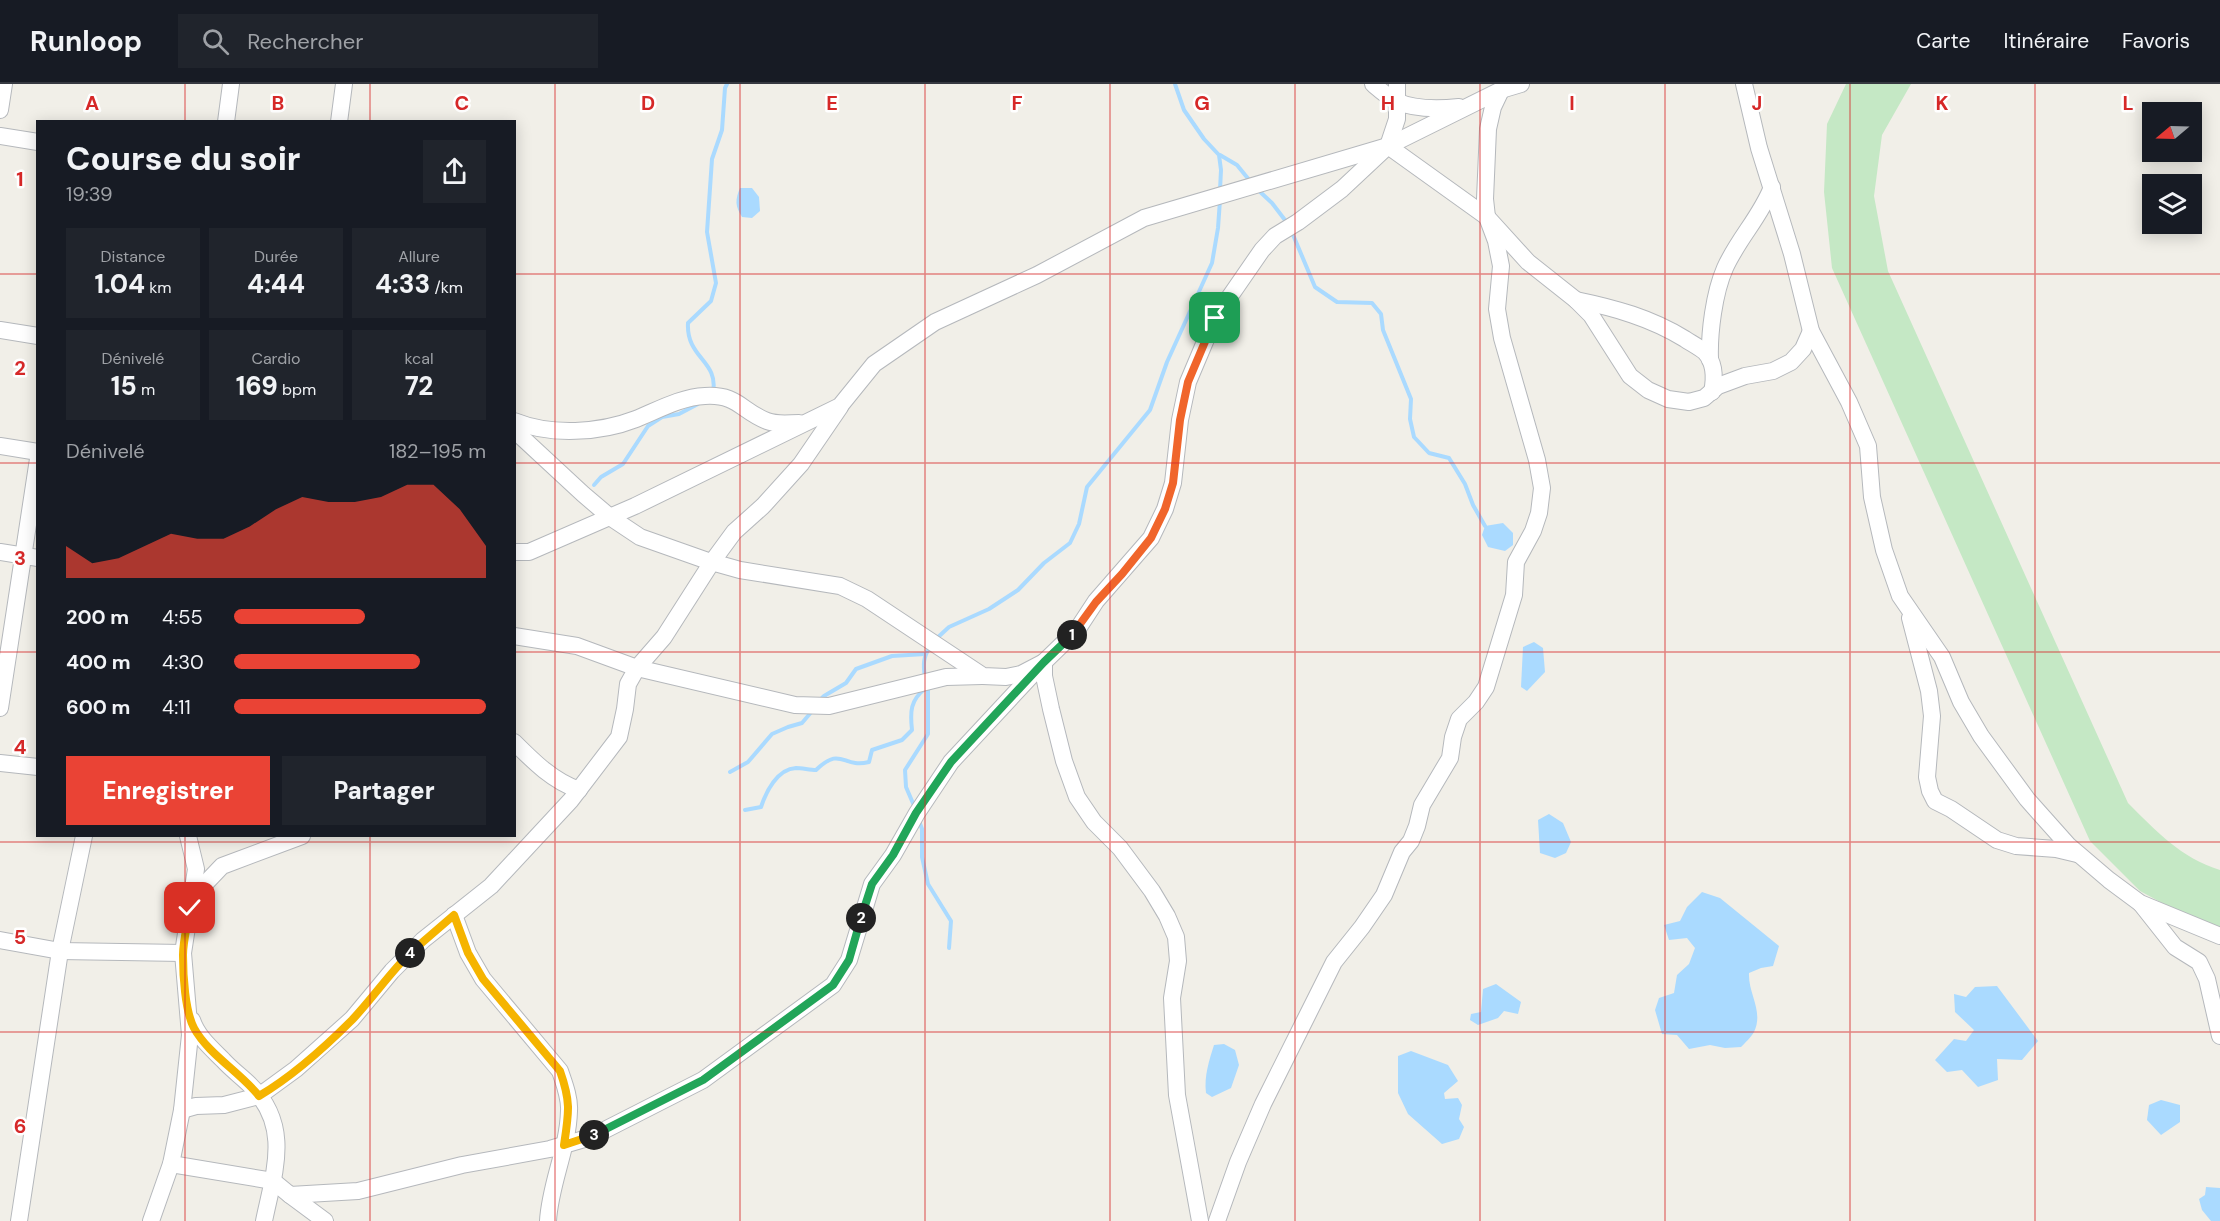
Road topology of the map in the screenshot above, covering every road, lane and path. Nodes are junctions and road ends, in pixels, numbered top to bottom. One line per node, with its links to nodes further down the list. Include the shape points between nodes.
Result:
1 (4, 84): 11 (street)
2 (231, 84): 12 (street)
3 (344, 84): 13 (street)
4 (1373, 84): 9 (street)
5 (1398, 84): 9 (street)
6 (1521, 84): 8 (street)
7 (1744, 84): 17 (street)
8 (1502, 87): 10 (street); 18 (street, via 1488,129)
9 (1397, 101): 10 (street, via 1442,109); 16 (street, via 1397,119)
10 (1468, 106): 16 (street)
11 (0, 110)
12 (226, 120)
13 (339, 120)
14 (0, 136): 15 (street)
15 (36, 142)
16 (1388, 146): 18 (street); 25 (street, via 1144,218 934,322 874,364); 39 (street, via 1342,189 1275,236 1215,318 1188,382 1173,483 1151,538 1077,630)
17 (1772, 187): 21 (street); 23 (street, via 1725,268 1712,325)
18 (1487, 217): 19 (street, via 1528,262); 73 (street, via 1501,266 1497,309 1502,338 1542,488 1539,513 1516,562 1514,595 1486,687 1459,720 1450,758 1422,805 1414,834 1384,895 1334,962 1263,1104)
19 (1576, 300): 23 (street, via 1652,322 1696,346); 24 (street, via 1591,315 1630,376 1647,390 1689,402)
20 (0, 330): 22 (street)
21 (1811, 331): 24 (street, via 1803,349 1791,362 1773,371 1733,380); 37 (street, via 1850,402 1868,446 1872,497 1884,550)
22 (36, 336)
23 (1710, 360): 24 (street, via 1715,379)
24 (1712, 392)
25 (840, 406): 27 (street); 36 (street, via 801,464 734,532)
26 (516, 422): 27 (street, via 562,430 606,429 686,399 707,396 731,398 770,422)
27 (803, 423): 32 (street)
28 (516, 432): 32 (street)
29 (0, 446): 30 (street)
30 (36, 452)
31 (36, 484): 35 (street)
32 (610, 517): 34 (street); 36 (street, via 640,537)
33 (0, 552): 35 (street)
34 (519, 555)
35 (30, 557): 42 (street)
36 (712, 562): 40 (street, via 664,637); 41 (street, via 791,580 840,586 867,599)
37 (1908, 611): 50 (street, via 1928,634 1961,702 2008,775); 50 (street, via 1929,691 1932,716 1927,777 1935,801 1997,840)
38 (516, 636): 40 (street, via 577,646)
39 (1044, 662): 41 (street, via 1021,674); 63 (street, via 951,762 916,813 872,884 849,960 833,985 703,1080 591,1137); 72 (street, via 1051,709 1077,797 1152,891 1176,937 1178,961 1172,998 1177,1095)
40 (637, 668): 41 (street, via 795,705 822,706 946,677); 46 (street, via 628,684 619,737)
41 (982, 675)
42 (0, 708)
43 (516, 744): 46 (street, via 564,785)
44 (0, 763): 45 (street)
45 (36, 767)
46 (579, 790): 53 (street, via 491,886)
47 (84, 837): 56 (street)
48 (188, 837): 52 (street, via 196,869)
49 (299, 837): 52 (street, via 222,866 202,887)
50 (2079, 854): 51 (street)
51 (2140, 903): 54 (street); 58 (street, via 2175,947 2199,962)
52 (190, 908): 57 (street)
53 (454, 915): 61 (street, via 392,971 319,1051); 63 (street, via 483,979 560,1071 570,1110)
54 (2220, 936)
55 (0, 940): 56 (street)
56 (60, 951): 57 (street); 67 (street)
57 (183, 953): 59 (street)
58 (2216, 997): 60 (street)
59 (188, 1006): 61 (street, via 194,1029); 62 (street, via 190,1035)
60 (2220, 1036)
61 (259, 1096): 62 (street); 65 (street, via 273,1119 278,1146)
62 (182, 1110): 64 (street)
63 (564, 1145): 66 (street, via 358,1191); 71 (street)
64 (171, 1164): 65 (street); 68 (street)
65 (273, 1181): 66 (street); 69 (street)
66 (290, 1195): 70 (street)
67 (19, 1221)
68 (151, 1221)
69 (264, 1221)
70 (325, 1221)
71 (548, 1221)
72 (1200, 1221)
73 (1216, 1221)

